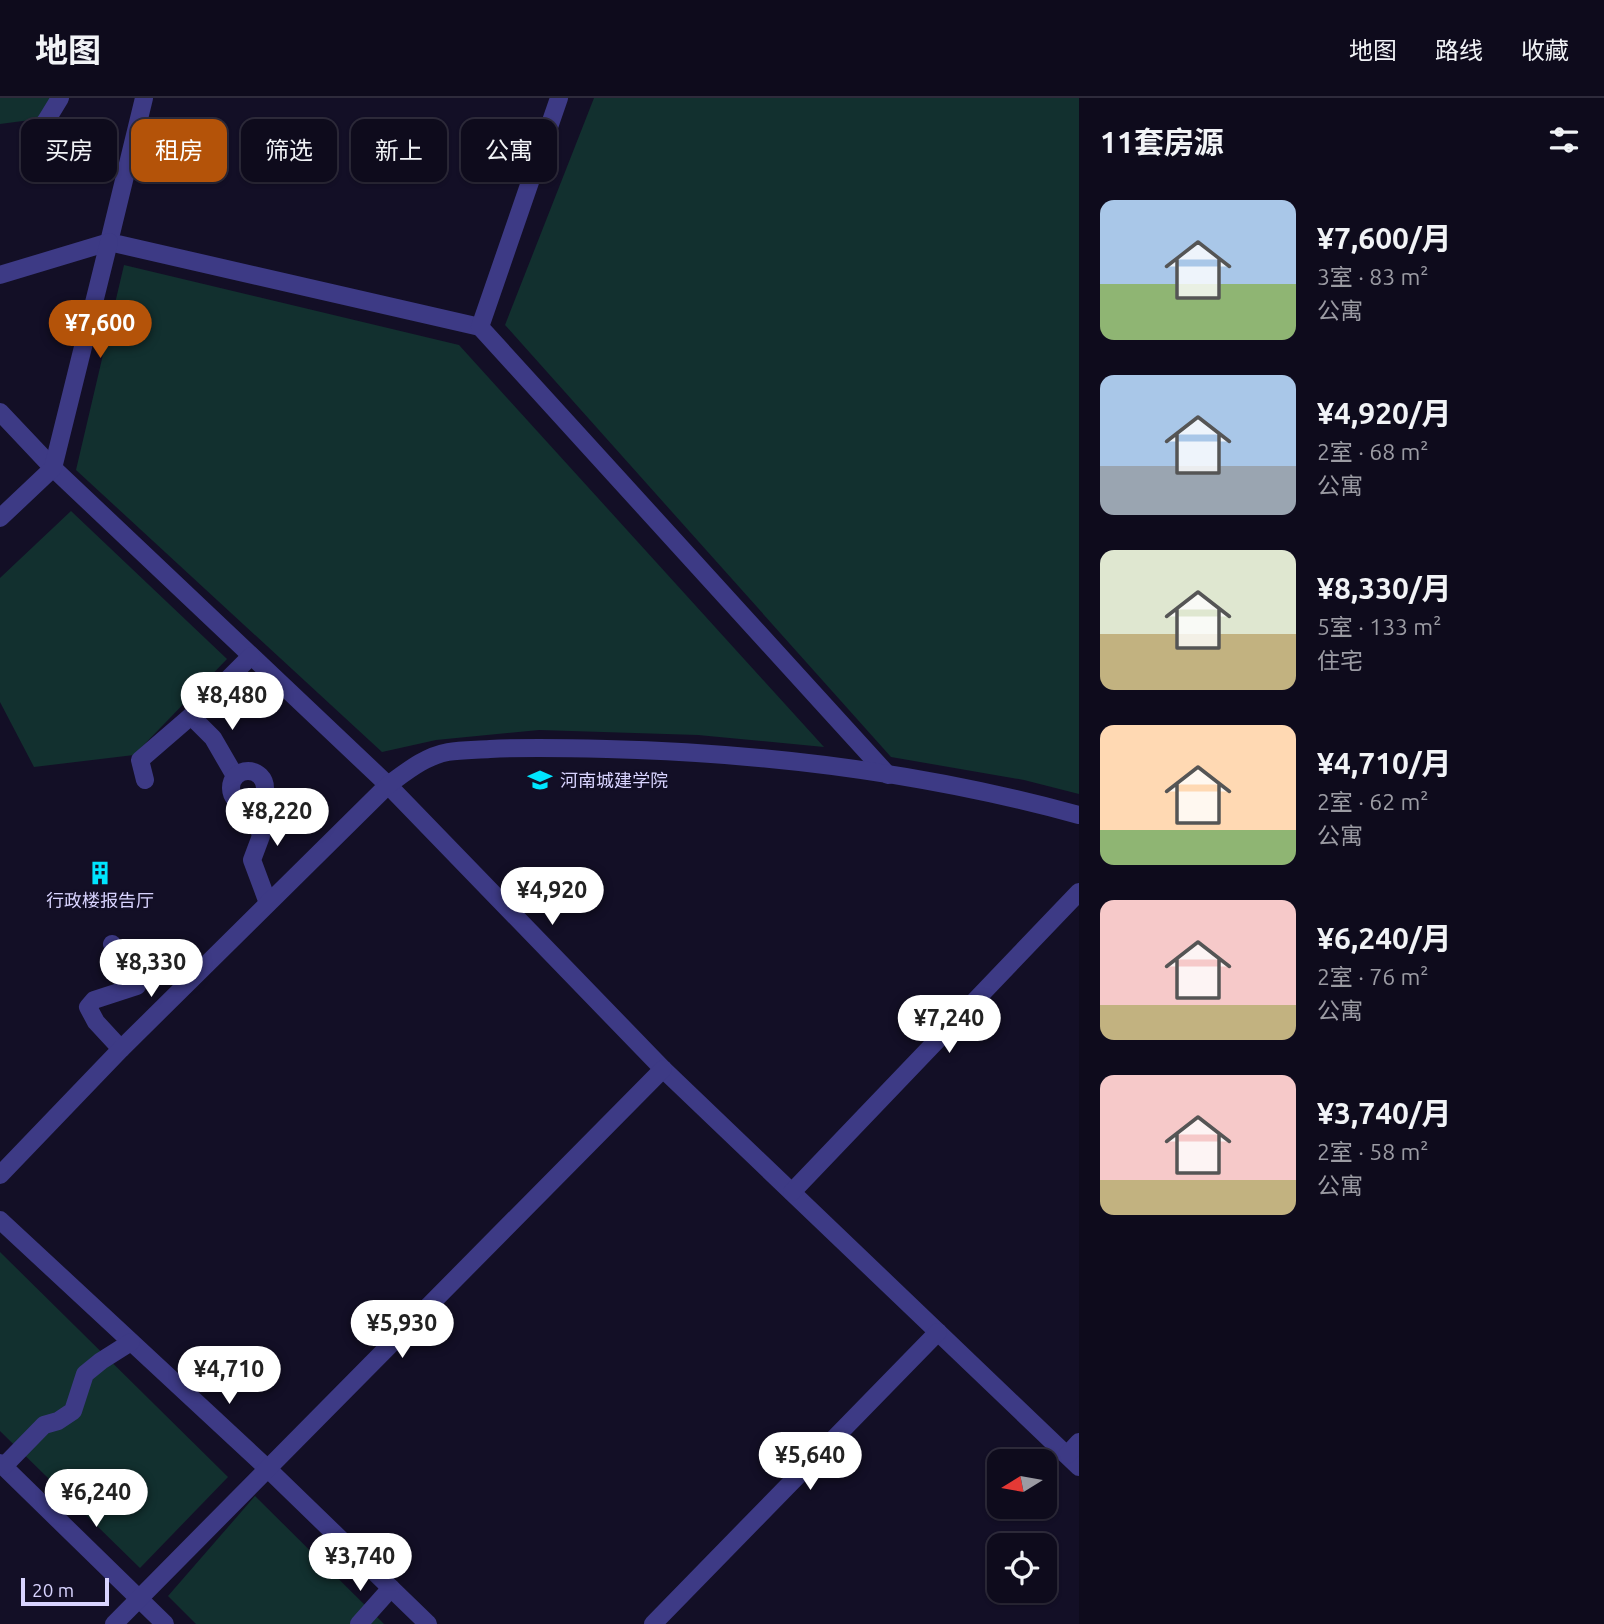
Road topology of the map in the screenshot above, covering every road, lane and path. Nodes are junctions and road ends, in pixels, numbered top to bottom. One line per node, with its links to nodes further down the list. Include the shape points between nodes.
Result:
1 (60, 98): 4 (street)
2 (145, 98): 5 (street)
3 (559, 98): 7 (street)
4 (47, 119)
5 (109, 242): 6 (street); 7 (street); 9 (street)
6 (0, 275)
7 (480, 327): 13 (street)
8 (0, 412): 9 (street)
9 (53, 468): 10 (street); 11 (street)
10 (0, 519)
11 (251, 656): 12 (street); 16 (street)
12 (191, 716): 14 (street, via 213,738); 15 (street, via 140,760)
13 (888, 775): 16 (street, via 788,760 538,747 446,752 419,763); 18 (street, via 1025,800)
14 (235, 776): 17 (street, via 233,796 241,804); 17 (street, via 251,771 260,777 263,793)
15 (145, 780)
16 (388, 785): 20 (street); 25 (street)
17 (252, 804): 20 (street, via 261,836 252,860)
18 (1079, 815)
19 (1079, 892): 27 (street)
20 (268, 903): 23 (street)
21 (112, 944): 22 (street, via 122,975)
22 (137, 986): 23 (street); 24 (street, via 94,1000 88,1007)
23 (160, 1010): 24 (street)
24 (121, 1049): 26 (street)
25 (663, 1069): 27 (street); 33 (street)
26 (0, 1175)
27 (792, 1192): 29 (street)
28 (0, 1220): 30 (street)
29 (938, 1332): 31 (street); 40 (street)
30 (131, 1342): 32 (street, via 85,1374 72,1411 44,1425); 33 (street)
31 (1075, 1455)
32 (2, 1464): 35 (street)
33 (267, 1468): 34 (street); 35 (street)
34 (391, 1588): 38 (street); 39 (street)
35 (139, 1598): 36 (street); 37 (street)
36 (114, 1624)
37 (165, 1624)
38 (359, 1624)
39 (428, 1624)
40 (653, 1624)

